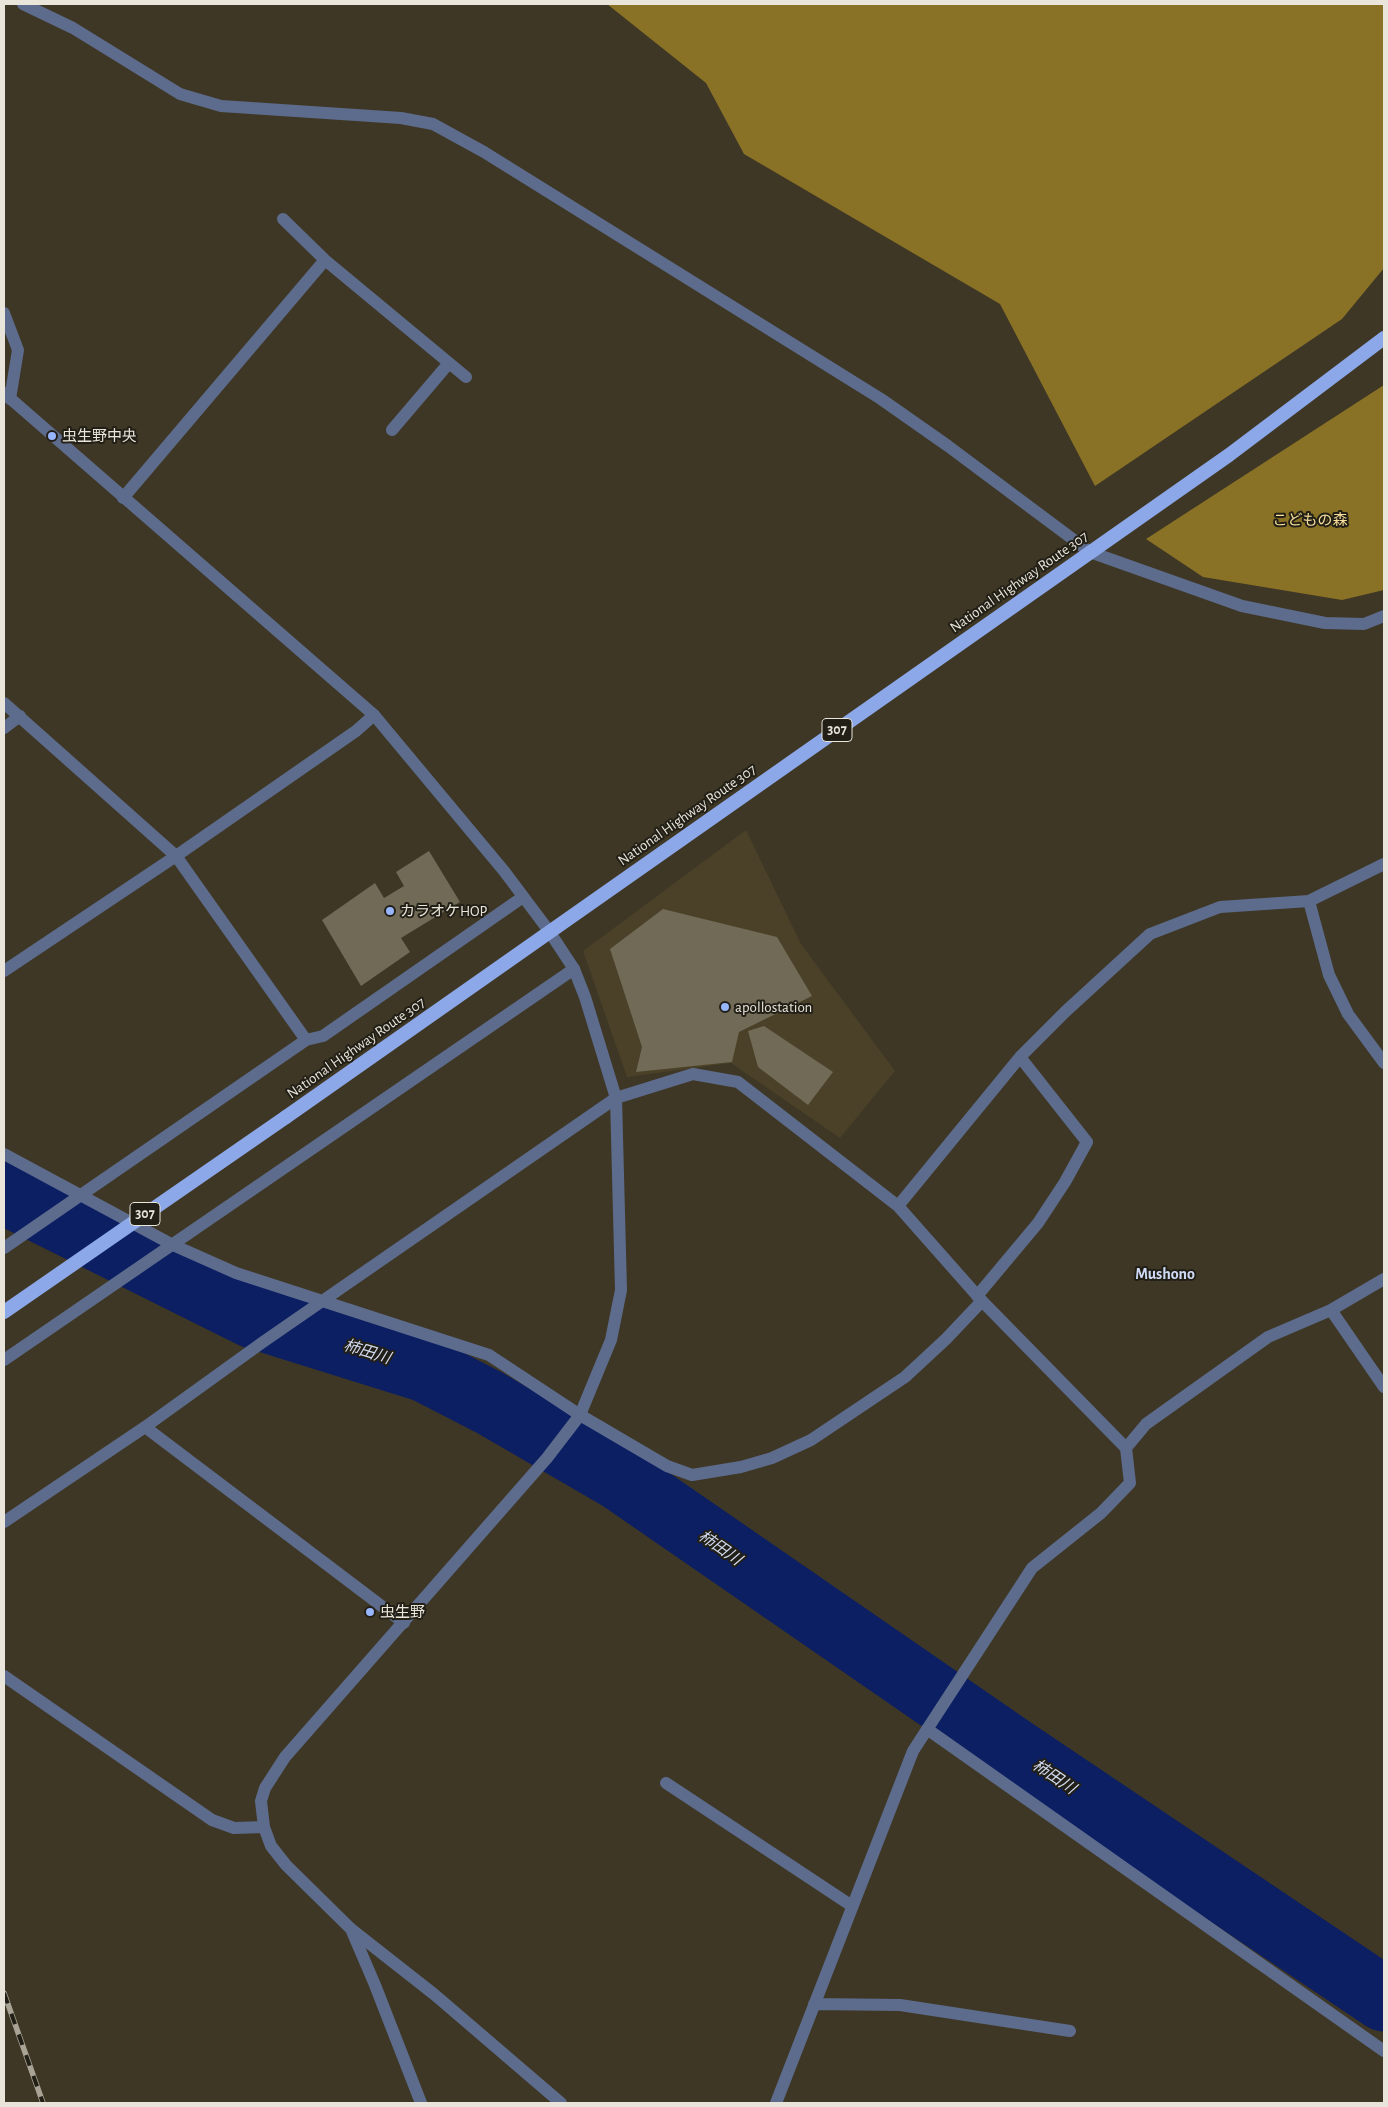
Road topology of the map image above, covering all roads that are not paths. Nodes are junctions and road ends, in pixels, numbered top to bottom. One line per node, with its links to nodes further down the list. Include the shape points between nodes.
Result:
1 (23, 4): 11 (street, via 73,28 180,94 221,106 402,118 433,124 492,157 880,399)
2 (283, 218): 3 (street)
3 (325, 260): 6 (street); 10 (street)
4 (4, 313): 8 (street, via 18,350)
5 (1384, 338): 11 (highway, National Highway Route 307 / 307, via 1229,455)
6 (449, 363): 7 (street); 9 (street)
7 (466, 377)
8 (7, 396): 10 (street)
9 (392, 430)
10 (123, 498): 14 (street)
11 (1090, 552): 12 (street, via 1242,606 1325,623 1364,624); 21 (highway, National Highway Route 307 / 307)
12 (1384, 616)
13 (4, 702): 15 (street)
14 (374, 715): 17 (street, via 356,731); 19 (street)
15 (20, 716): 16 (street); 17 (street)
16 (4, 728)
17 (176, 856): 23 (street); 24 (street)
18 (1384, 864): 20 (street)
19 (523, 897): 21 (street); 24 (street, via 323,1036)
20 (1309, 901): 25 (street, via 1220,907 1150,934); 26 (street, via 1329,974 1348,1014)
21 (549, 931): 22 (street); 37 (highway, National Highway Route 307 / 307, bridge)
22 (574, 969): 27 (street); 32 (street)
23 (4, 971)
24 (306, 1040): 29 (street)
25 (1020, 1057): 30 (street); 34 (street, via 1087,1142 1038,1223)
26 (1384, 1063)
27 (616, 1098): 30 (street, via 693,1074 738,1082); 35 (street); 40 (street, via 622,1290 611,1340)
28 (4, 1154): 29 (street)
29 (79, 1196): 31 (street); 32 (street)
30 (898, 1206): 34 (street)
31 (4, 1248)
32 (168, 1248): 35 (street); 38 (street)
33 (1384, 1279): 36 (street)
34 (980, 1298): 40 (street, via 946,1339 905,1377 811,1440 741,1468 692,1475); 42 (street)
35 (324, 1300): 40 (street, via 489,1355); 41 (street)
36 (1331, 1310): 39 (street); 42 (street, via 1268,1337 1146,1424)
37 (4, 1312)
38 (4, 1360)
39 (1384, 1387)
40 (577, 1419): 44 (street)
41 (145, 1427): 43 (street); 44 (street)
42 (1126, 1448): 46 (street, via 1130,1483 1101,1512 1032,1568)
43 (4, 1522)
44 (404, 1623): 48 (street, via 285,1758 264,1788 261,1801)
45 (4, 1676): 48 (street, via 212,1820 234,1828)
46 (928, 1729): 49 (street, via 913,1751); 53 (street)
47 (666, 1783): 49 (street)
48 (264, 1826): 50 (street, via 271,1846 286,1865)
49 (852, 1906): 51 (street)
50 (350, 1929): 54 (street); 55 (street, via 435,1995)
51 (814, 2004): 52 (street, via 900,2006); 56 (street)
52 (1070, 2031)
53 (1384, 2051)
54 (421, 2103)
55 (561, 2103)
56 (776, 2103)

